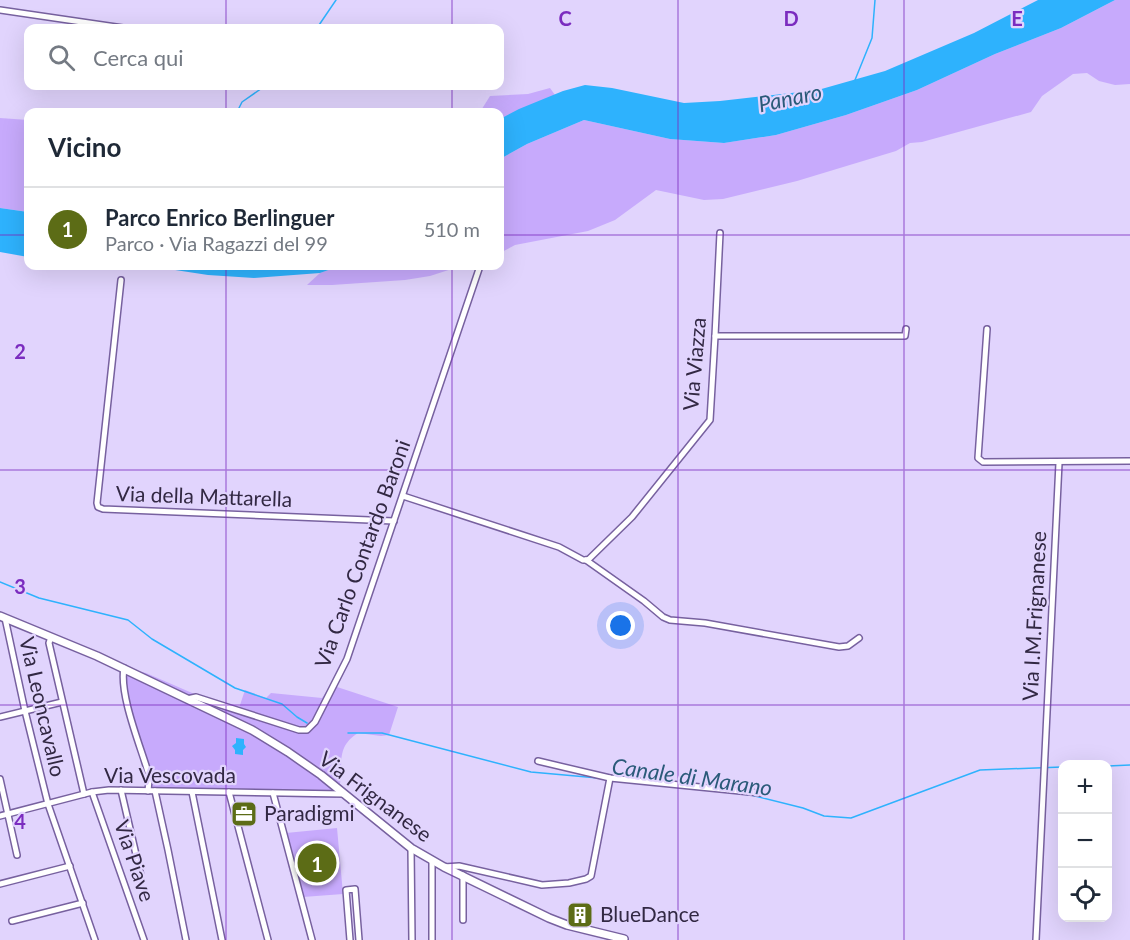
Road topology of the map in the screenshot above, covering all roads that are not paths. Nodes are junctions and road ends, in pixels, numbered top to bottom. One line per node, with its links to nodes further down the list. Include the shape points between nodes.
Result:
1 (0, 10): 2 (street)
2 (96, 24)
3 (720, 233): 8 (street, Via Viazza)
4 (479, 270): 11 (street, Via Carlo Contardo Baroni)
5 (121, 280): 12 (street, Via della Mattarella, via 98,507)
6 (906, 329): 8 (street, via 905,336)
7 (987, 329): 10 (street, via 978,458 982,462)
8 (716, 336): 13 (street, Via Viazza, via 710,420 632,517)
9 (1130, 461): 10 (street)
10 (1059, 462): 64 (street, Via I.M.Frignanese)
11 (403, 496): 12 (street, Via Carlo Contardo Baroni); 13 (street, via 559,547)
12 (394, 521): 18 (street, Via Carlo Contardo Baroni, via 346,659 310,728 299,730 202,699)
13 (586, 561): 16 (street, via 670,620 839,647)
14 (2, 617): 15 (main road, Via Frignanese); 20 (street, Via Leoncavallo)
15 (51, 637): 17 (main road, Via Frignanese); 19 (street)
16 (859, 638)
17 (124, 668): 18 (main road, Via Frignanese); 26 (street, via 125,696 148,772)
18 (187, 699): 34 (main road, Via Frignanese, via 267,738)
19 (62, 702): 20 (street); 33 (street)
20 (25, 711): 21 (street); 35 (street, Via Leoncavallo)
21 (0, 717)
22 (538, 761): 24 (street)
23 (0, 778): 36 (street)
24 (609, 779): 32 (street); 42 (street, via 588,879 542,885 459,866)
25 (121, 789): 26 (street, Via Vescovada); 28 (street, Via Vescovada); 44 (street)
26 (148, 791): 27 (street, Via Vescovada)
27 (155, 791): 29 (street, Via Vescovada); 53 (street)
28 (92, 792): 33 (street, Via Vescovada); 52 (street, Via Piave)
29 (192, 792): 30 (street, Via Vescovada); 54 (street)
30 (228, 792): 31 (street, Via Vescovada); 55 (street)
31 (273, 793): 34 (street, Via Vescovada); 49 (street)
32 (760, 793)
33 (84, 794): 35 (street, Via Vescovada)
34 (344, 794): 38 (main road, Via Frignanese)
35 (48, 804): 36 (street, Via Vescovada); 41 (street, Via Leoncavallo)
36 (8, 814): 37 (street, Via Vescovada); 39 (street)
37 (0, 816)
38 (411, 848): 40 (main road, Via Frignanese); 60 (street)
39 (17, 855)
40 (432, 860): 42 (main road, Via Frignanese); 61 (street)
41 (70, 866): 45 (street); 46 (street, Via Leoncavallo)
42 (444, 867): 43 (main road, Via Frignanese)
43 (463, 875): 47 (street); 50 (main road, Via Frignanese, via 549,918)
44 (141, 876)
45 (0, 884)
46 (83, 903): 48 (street); 51 (street, Via Leoncavallo)
47 (463, 920)
48 (12, 921)
49 (310, 933): 56 (street); 57 (street)
50 (607, 937): 62 (main road, Via Frignanese)
51 (95, 940)
52 (144, 940)
53 (186, 940)
54 (222, 940)
55 (268, 940)
56 (306, 940)
57 (312, 940)
58 (350, 940): 59 (street, via 346,890 355,889)
59 (359, 940)
60 (412, 940)
61 (432, 940)
62 (624, 940): 63 (main road, Via Frignanese)
63 (630, 940)
64 (1036, 940)

